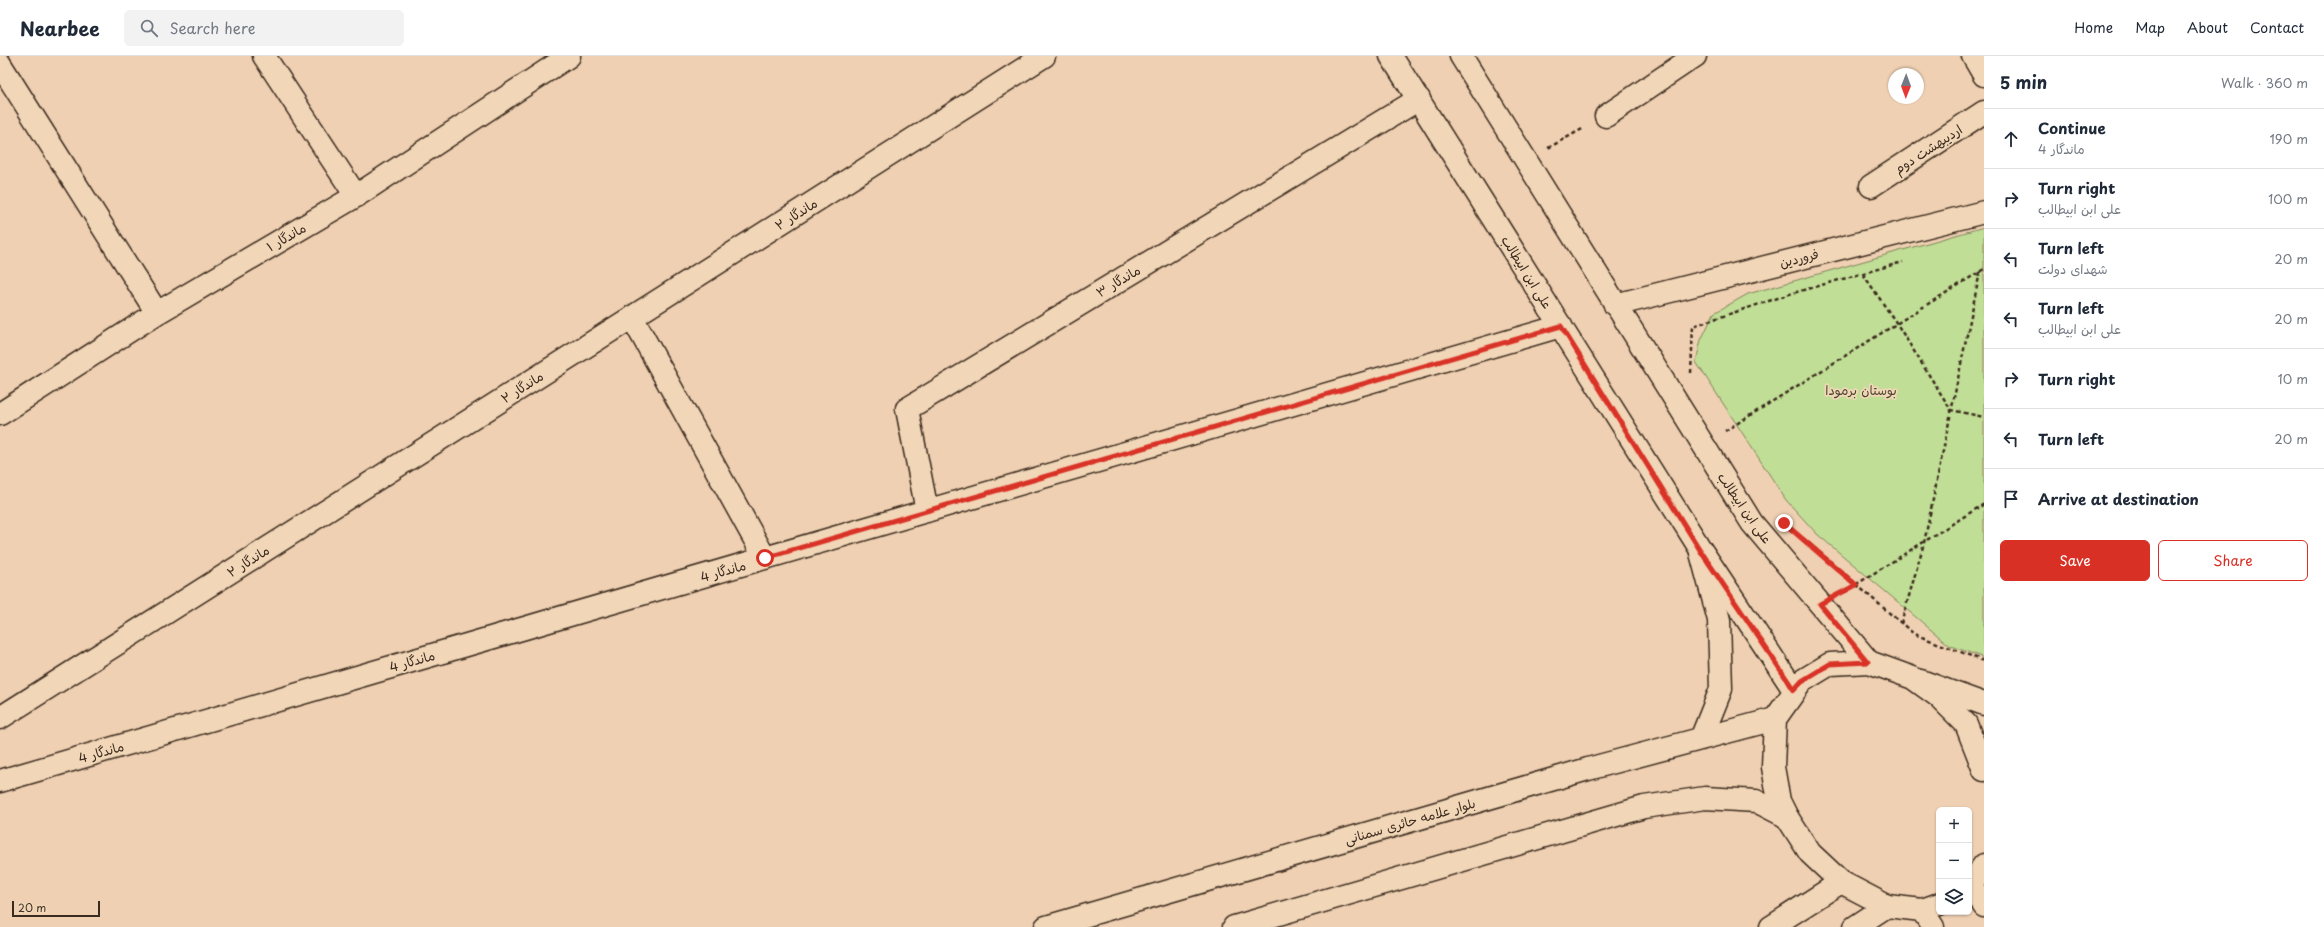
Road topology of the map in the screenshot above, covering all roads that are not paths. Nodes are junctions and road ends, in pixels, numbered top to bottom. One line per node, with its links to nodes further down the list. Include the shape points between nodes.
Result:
1 (264, 56): 14 (street)
2 (569, 56): 14 (street, ماندگار ۱)
3 (1044, 56): 18 (street, ماندگار ۲)
4 (1391, 56): 10 (street, علی ابن ابیطالب)
5 (1461, 56): 16 (street, علی ابن ابیطالب)
6 (1695, 56): 12 (street)
7 (1973, 56): 9 (street)
8 (0, 64): 17 (street)
9 (1984, 75)
10 (1419, 100): 19 (street, علی ابن ابیطالب); 21 (street, ماندگار ۳, via 907,408)
11 (1984, 112): 13 (street, اردیبهشت دوم)
12 (1606, 116)
13 (1871, 186)
14 (356, 196): 17 (street, ماندگار ۱)
15 (1984, 212): 16 (street, فروردین)
16 (1615, 305): 24 (street, علی ابن ابیطالب, via 1752,523)
17 (157, 313): 20 (street, ماندگار ۱)
18 (632, 317): 23 (street); 28 (street, ماندگار ۲)
19 (1561, 326): 21 (street, ماندگار 4); 22 (street, علی ابن ابیطالب)
20 (0, 414)
21 (926, 511): 23 (street, ماندگار 4)
22 (1700, 550): 26 (street, علی ابن ابیطالب); 30 (street, via 1719,620 1721,689)
23 (765, 558): 32 (street, ماندگار 4)
24 (1868, 662): 25 (street); 26 (street, via 1830,664 1802,681)
25 (1913, 678): 27 (street); 31 (street, via 1938,696 1966,724)
26 (1794, 690): 29 (street)
27 (1984, 704)
28 (0, 718)
29 (1774, 719): 30 (street, بلوار علامه حائری سمنانی); 33 (street, via 1773,767 1779,801)
30 (1701, 739): 41 (street, بلوار علامه حائری سمنانی, via 1588,769)
31 (1984, 770)
32 (0, 781)
33 (1787, 817): 35 (street, via 1810,853); 42 (street, via 1756,801 1705,798 1644,807)
34 (1984, 865): 36 (street)
35 (1841, 882): 38 (street); 43 (street)
36 (1972, 883)
37 (1972, 889): 39 (street)
38 (1887, 906): 40 (street); 44 (street)
39 (1984, 906)
40 (1931, 914)
41 (1046, 927)
42 (1234, 927)
43 (1771, 927)
44 (1855, 927)

